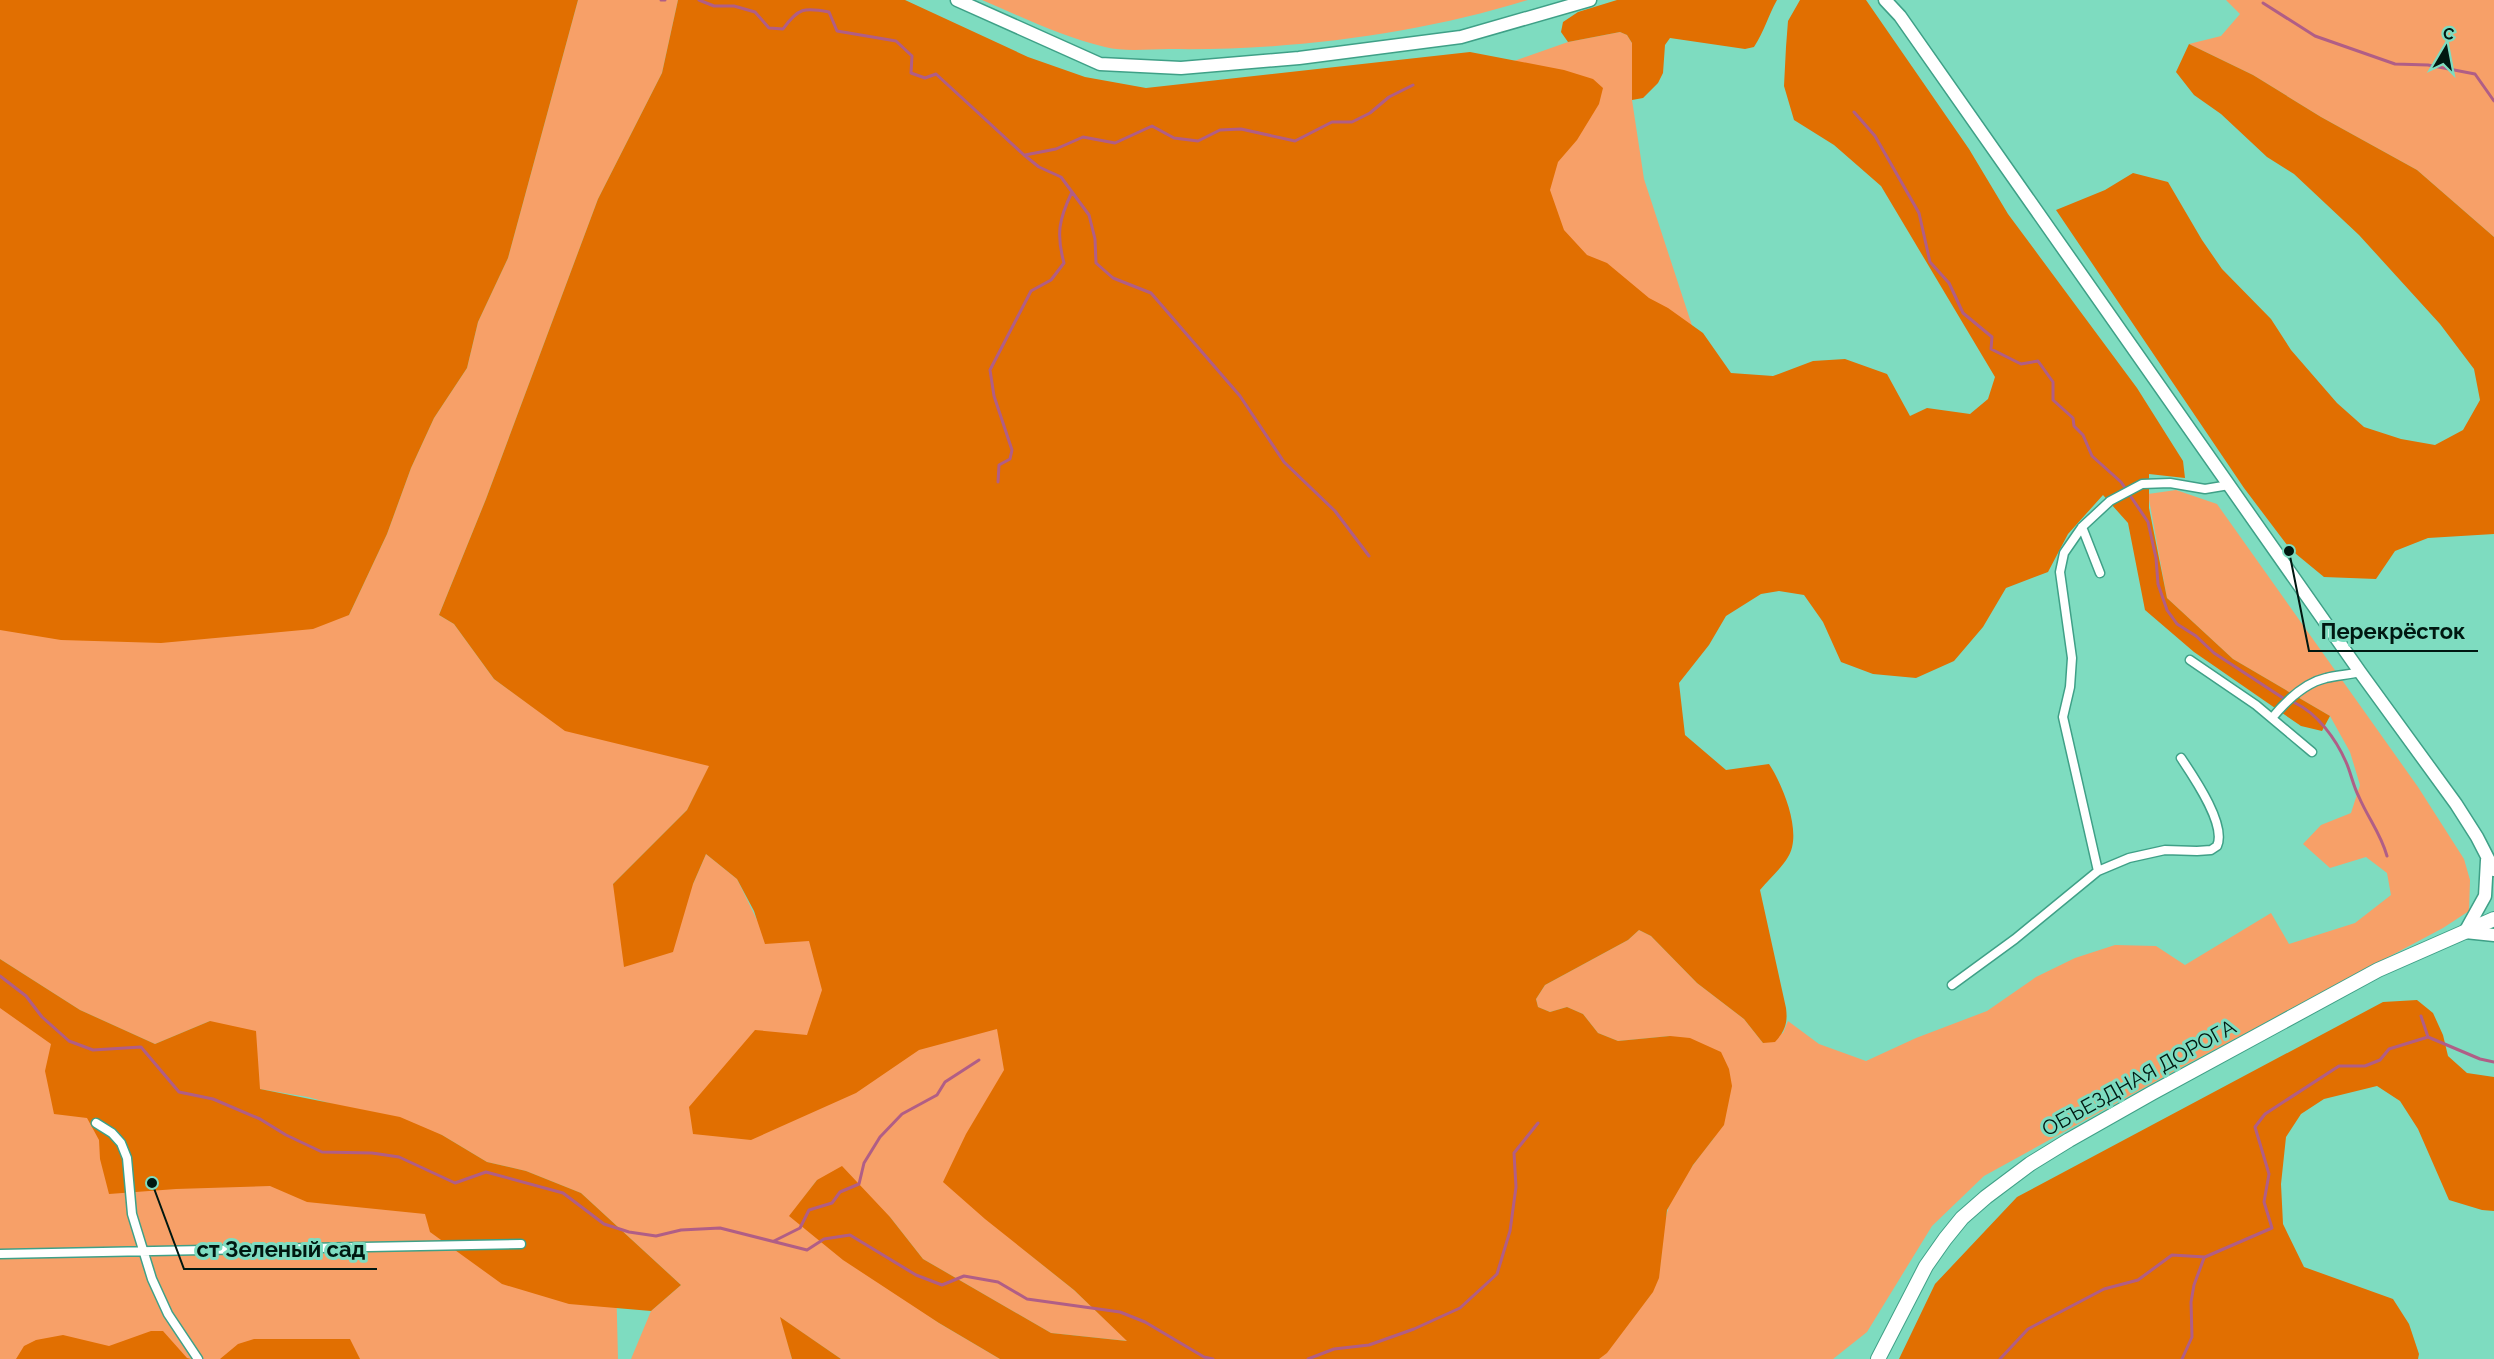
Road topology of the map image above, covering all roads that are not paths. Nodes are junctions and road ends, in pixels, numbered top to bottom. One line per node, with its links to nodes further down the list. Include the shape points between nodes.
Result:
1 (957, 0): 2 (street, via 1100,64 1181,68 1299,58 1461,37)
2 (1590, 0)
3 (1885, 0): 4 (street, via 1900,15)
4 (2229, 485): 5 (street, via 2205,489 2170,483 2142,484 2110,501); 8 (street)
5 (2082, 527): 6 (street); 14 (street, via 2064,553 2060,572 2072,658 2063,717)
6 (2100, 573)
7 (2190, 660): 9 (street)
8 (2360, 672): 9 (street, via 2311,683); 12 (street)
9 (2272, 718): 10 (street)
10 (2312, 752)
11 (2181, 759): 14 (street, via 2201,786 2220,837 2217,846 2211,850 2166,850 2128,858)
12 (2491, 859): 13 (street); 16 (street, via 2485,896)
13 (2494, 870)
14 (2098, 871): 18 (street)
15 (2494, 919): 16 (main road, ОБЪЕЗДНАЯ ДОРОГА)
16 (2465, 932): 17 (street); 24 (main road, ОБЪЕЗДНАЯ ДОРОГА, via 2378,970 2030,1164 1962,1218 1945,1239 1926,1266)
17 (2494, 935)
18 (1952, 985)
19 (96, 1123): 21 (street, via 121,1143 127,1158 132,1214)
20 (521, 1244): 21 (street)
21 (144, 1251): 22 (street); 23 (street, via 168,1314)
22 (0, 1254)
23 (198, 1359)
24 (1878, 1359)

